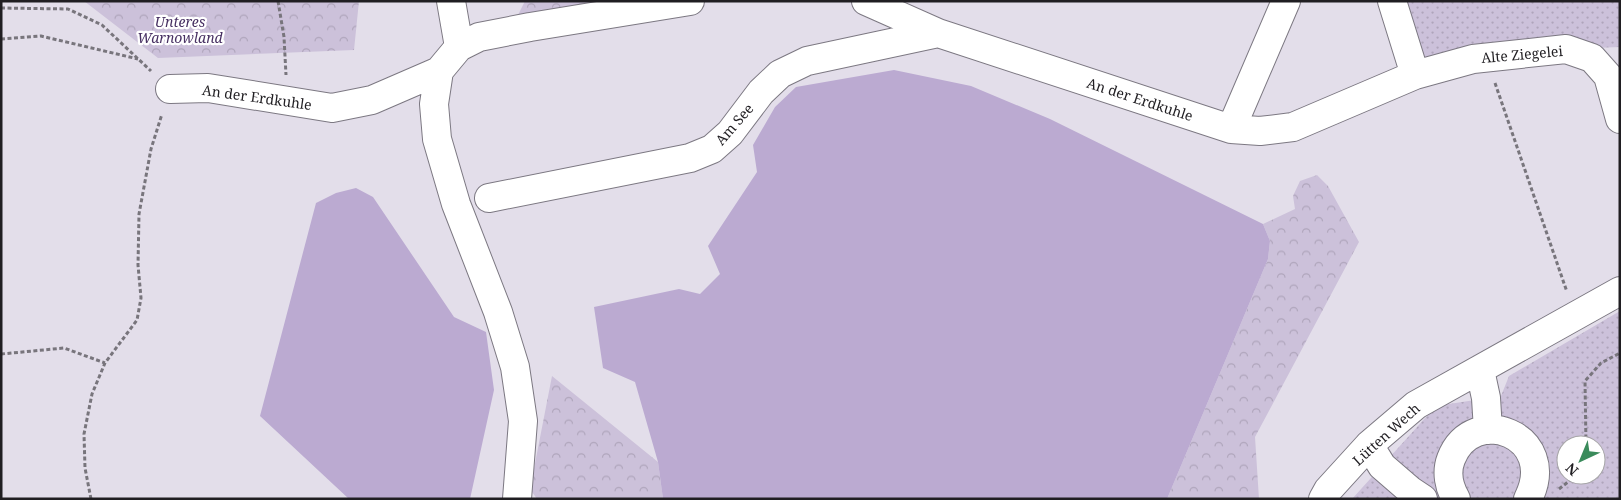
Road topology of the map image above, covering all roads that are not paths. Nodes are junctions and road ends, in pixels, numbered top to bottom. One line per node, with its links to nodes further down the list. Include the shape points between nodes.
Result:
1 (452, 1): 7 (street)
2 (690, 1): 7 (street, An der Erdkuhle, via 479,37)
3 (866, 1): 6 (street, An der Erdkuhle)
4 (1286, 1): 12 (street)
5 (1392, 1): 9 (street)
6 (938, 33): 12 (street, An der Erdkuhle); 13 (street, Am See, via 807,61 780,74 761,92 730,133 712,149 690,158)
7 (460, 47): 8 (street, An der Erdkuhle)
8 (439, 71): 10 (street, An der Erdkuhle, via 372,100 332,108 208,88); 19 (street, via 434,104 437,140 456,204 498,312 515,367 523,421)
9 (1415, 75): 11 (street, Alte Ziegelei, via 1473,59 1566,49 1592,58 1608,76); 12 (street, An der Erdkuhle, via 1293,127)
10 (170, 90)
11 (1620, 118)
12 (1231, 130)
13 (488, 198)
14 (1620, 291): 15 (street)
15 (1469, 375): 16 (street, via 1486,398); 17 (street, Lütten Wech, via 1416,405)
16 (1488, 430): 18 (street, via 1502,431 1526,446 1534,458 1534,487); 22 (street, via 1475,433 1454,451 1448,478)
17 (1369, 446): 20 (street, Lütten Wech); 21 (street, via 1382,466)
18 (1541, 496)
19 (518, 499)
20 (1323, 499)
21 (1423, 499)
22 (1456, 499)

